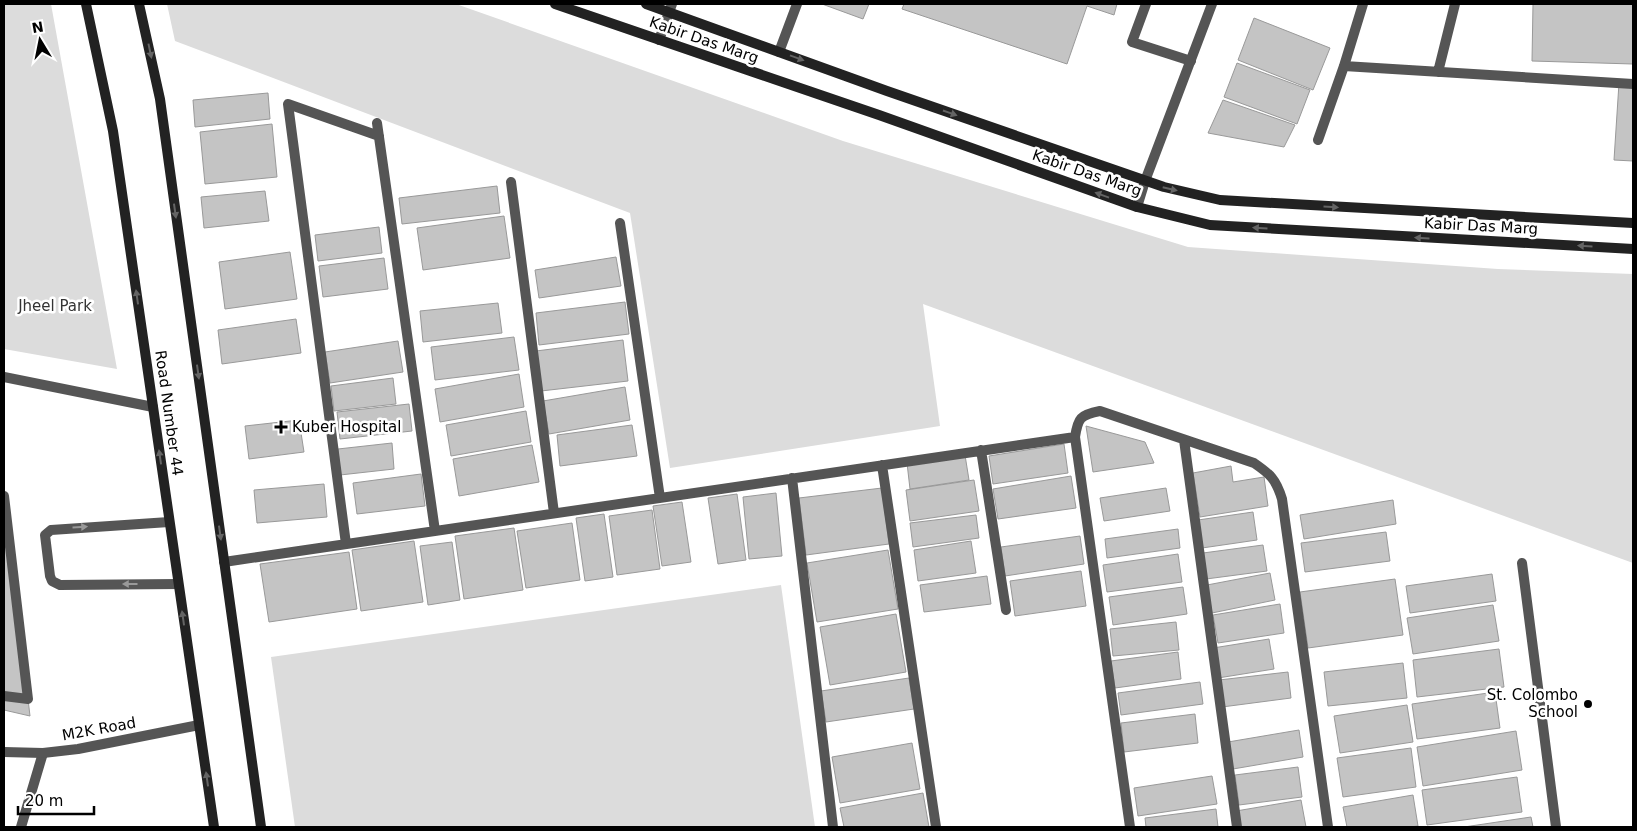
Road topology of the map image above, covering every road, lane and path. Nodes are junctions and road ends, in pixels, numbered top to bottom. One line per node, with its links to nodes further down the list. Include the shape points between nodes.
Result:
1 (86, 4): 27 (street, Road Number 44, one-way to 1, via 113,131)
2 (139, 4): 39 (street, one-way to 39, via 160,100)
3 (555, 4): 11 (street, Kabir Das Marg)
4 (646, 4): 10 (street, Kabir Das Marg)
5 (797, 4): 12 (street)
6 (1146, 4): 13 (street, via 1132,42)
7 (1212, 4): 13 (street)
8 (1363, 4): 14 (street)
9 (1455, 4): 15 (street)
10 (671, 8): 11 (street); 12 (street, Kabir Das Marg)
11 (659, 40): 22 (street, Kabir Das Marg, one-way to 11)
12 (779, 52): 20 (street, Kabir Das Marg, one-way to 20)
13 (1191, 61): 20 (street)
14 (1344, 66): 15 (street); 19 (street)
15 (1438, 72): 16 (street)
16 (1633, 84)
17 (377, 123): 18 (street)
18 (379, 136): 37 (street); 38 (street, via 288,104)
19 (1318, 140)
20 (1145, 181): 22 (street); 24 (street, Kabir Das Marg, one-way to 24, via 1220,200)
21 (511, 182): 35 (street)
22 (1137, 207): 25 (street, Kabir Das Marg, one-way to 22, via 1210,225)
23 (620, 223): 34 (street)
24 (1633, 223)
25 (1633, 249)
26 (4, 377): 27 (street)
27 (153, 407): 36 (street, Road Number 44, one-way to 27)
28 (1075, 437): 29 (street, via 1078,422 1085,414 1100,411); 30 (street); 52 (street)
29 (1184, 440): 53 (street); 54 (street, via 1254,463 1269,473 1278,485)
30 (981, 450): 31 (street); 42 (street)
31 (882, 465): 32 (street); 51 (street)
32 (792, 478): 34 (street); 50 (street)
33 (4, 496): 43 (street, via 28,699)
34 (660, 498): 35 (street)
35 (554, 513): 37 (street)
36 (169, 522): 41 (street, Road Number 44); 41 (street, one-way to 36, via 60,585 50,576 45,535 51,530)
37 (435, 531): 38 (street)
38 (346, 544): 39 (street)
39 (224, 562): 49 (street)
40 (1522, 563): 55 (street)
41 (178, 584): 44 (street, Road Number 44, one-way to 41)
42 (1006, 610)
43 (4, 696)
44 (199, 725): 46 (street, M2K Road); 48 (street, Road Number 44, one-way to 44)
45 (4, 752): 46 (street, M2K Road)
46 (43, 753): 47 (street)
47 (21, 827)
48 (214, 827)
49 (260, 827)
50 (833, 827)
51 (936, 827)
52 (1130, 827)
53 (1237, 827)
54 (1328, 827)
55 (1556, 827)

